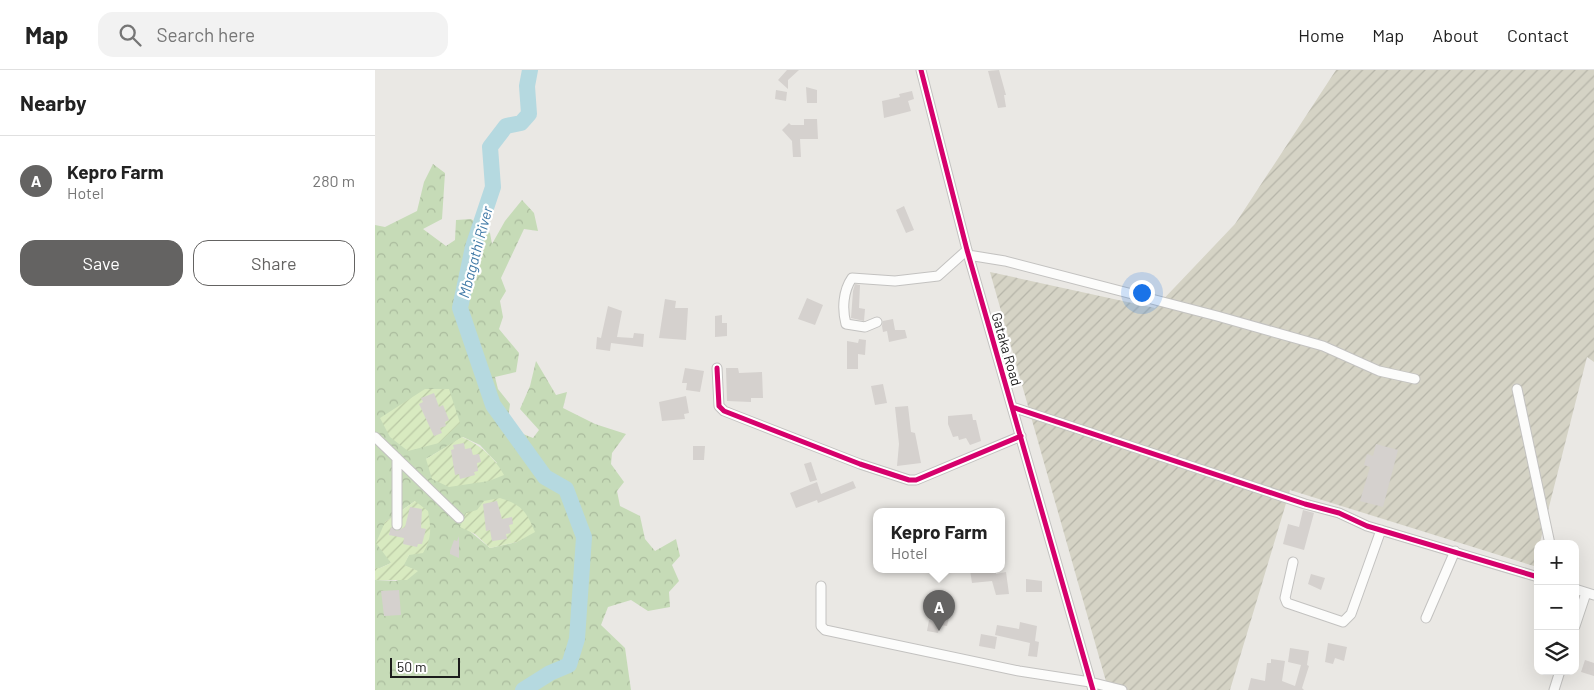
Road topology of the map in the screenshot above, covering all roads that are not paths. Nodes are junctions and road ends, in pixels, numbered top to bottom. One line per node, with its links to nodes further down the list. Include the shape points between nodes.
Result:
1 (921, 70): 2 (street, Gataka Road)
2 (967, 253): 3 (street, via 938,276 895,280 852,278 845,290 843,314 846,324 865,327); 5 (street, via 1217,316 1323,346 1379,372); 7 (street, Gataka Road)
3 (877, 322)
4 (717, 368): 8 (street, via 719,406 724,411 909,480 916,480)
5 (1415, 379)
6 (1517, 389): 14 (street)
7 (1012, 407): 8 (street, Gataka Road); 13 (street, via 1339,513)
8 (1021, 436): 23 (street, Gataka Road)
9 (375, 437): 10 (street)
10 (397, 458): 11 (street); 12 (street)
11 (459, 518)
12 (397, 525)
13 (1381, 530): 15 (street); 16 (street, via 1351,614 1343,622 1287,603 1285,598)
14 (1549, 540)
15 (1455, 551): 17 (street); 21 (street)
16 (1293, 562)
17 (1534, 576)
18 (821, 586): 23 (street, via 821,626 825,630)
19 (1590, 594): 20 (street)
20 (1579, 617)
21 (1426, 618)
22 (1560, 675): 25 (street)
23 (1091, 686): 24 (street)
24 (1122, 690)
25 (1554, 690)

